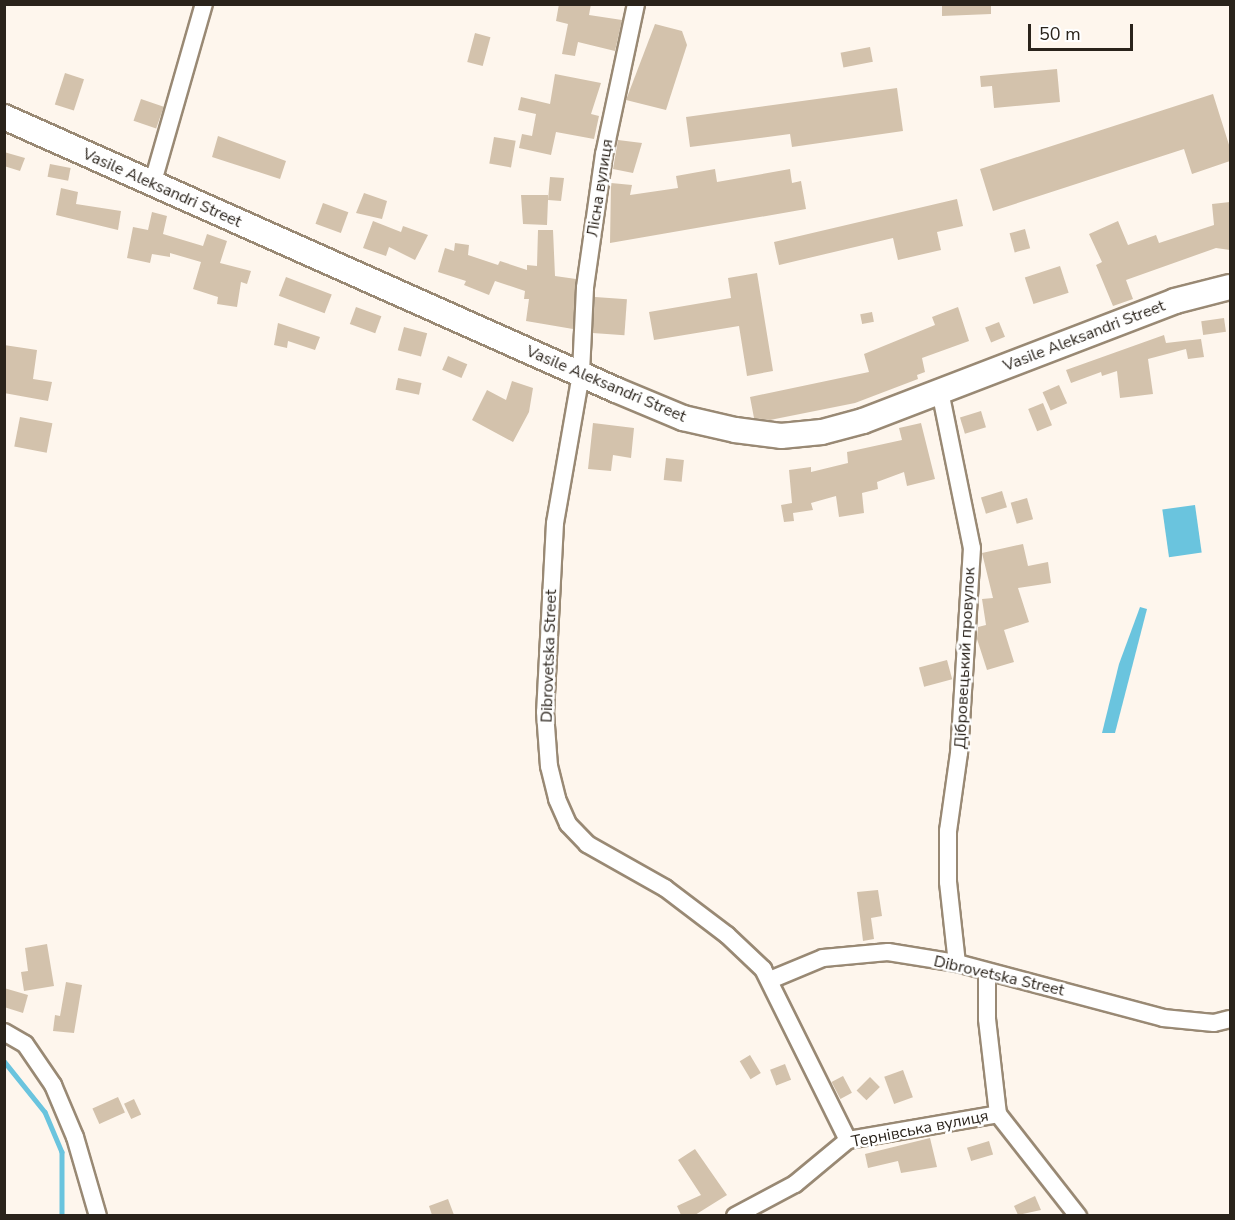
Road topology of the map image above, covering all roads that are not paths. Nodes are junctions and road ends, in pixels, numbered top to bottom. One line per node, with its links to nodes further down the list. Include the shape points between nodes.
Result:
1 (204, 4): 4 (street)
2 (633, 5): 6 (street, Лісна вулиця, via 604,154 585,288)
3 (4, 117): 4 (main road, Vasile Aleksandri Street)
4 (152, 185): 6 (main road, Vasile Aleksandri Street)
5 (1230, 287): 7 (main road, Vasile Aleksandri Street, via 1175,301)
6 (581, 374): 7 (main road, Vasile Aleksandri Street, via 683,418 781,436 822,432 864,421); 10 (street, Dibrovetska Street, via 555,523 545,712 556,799 568,824 587,844 665,888 727,935)
7 (940, 391): 8 (street, Дібровецький провулок, via 972,548 966,602 969,633 948,831 948,882)
8 (957, 963): 9 (street, Dibrovetska Street); 10 (street, Dibrovetska Street, via 888,952 842,954)
9 (987, 973): 11 (street, Dibrovetska Street, via 1163,1017 1214,1023); 13 (street, via 987,1018)
10 (770, 980): 14 (street, Dibrovetska Street)
11 (1230, 1019)
12 (4, 1032): 15 (street, via 25,1044 53,1085 75,1137)
13 (998, 1113): 14 (street, Тернівська вулиця); 17 (street, Тернівська вулиця)
14 (848, 1140): 16 (street, Тернівська вулиця, via 795,1184)
15 (98, 1215)
16 (735, 1215)
17 (1078, 1215)

